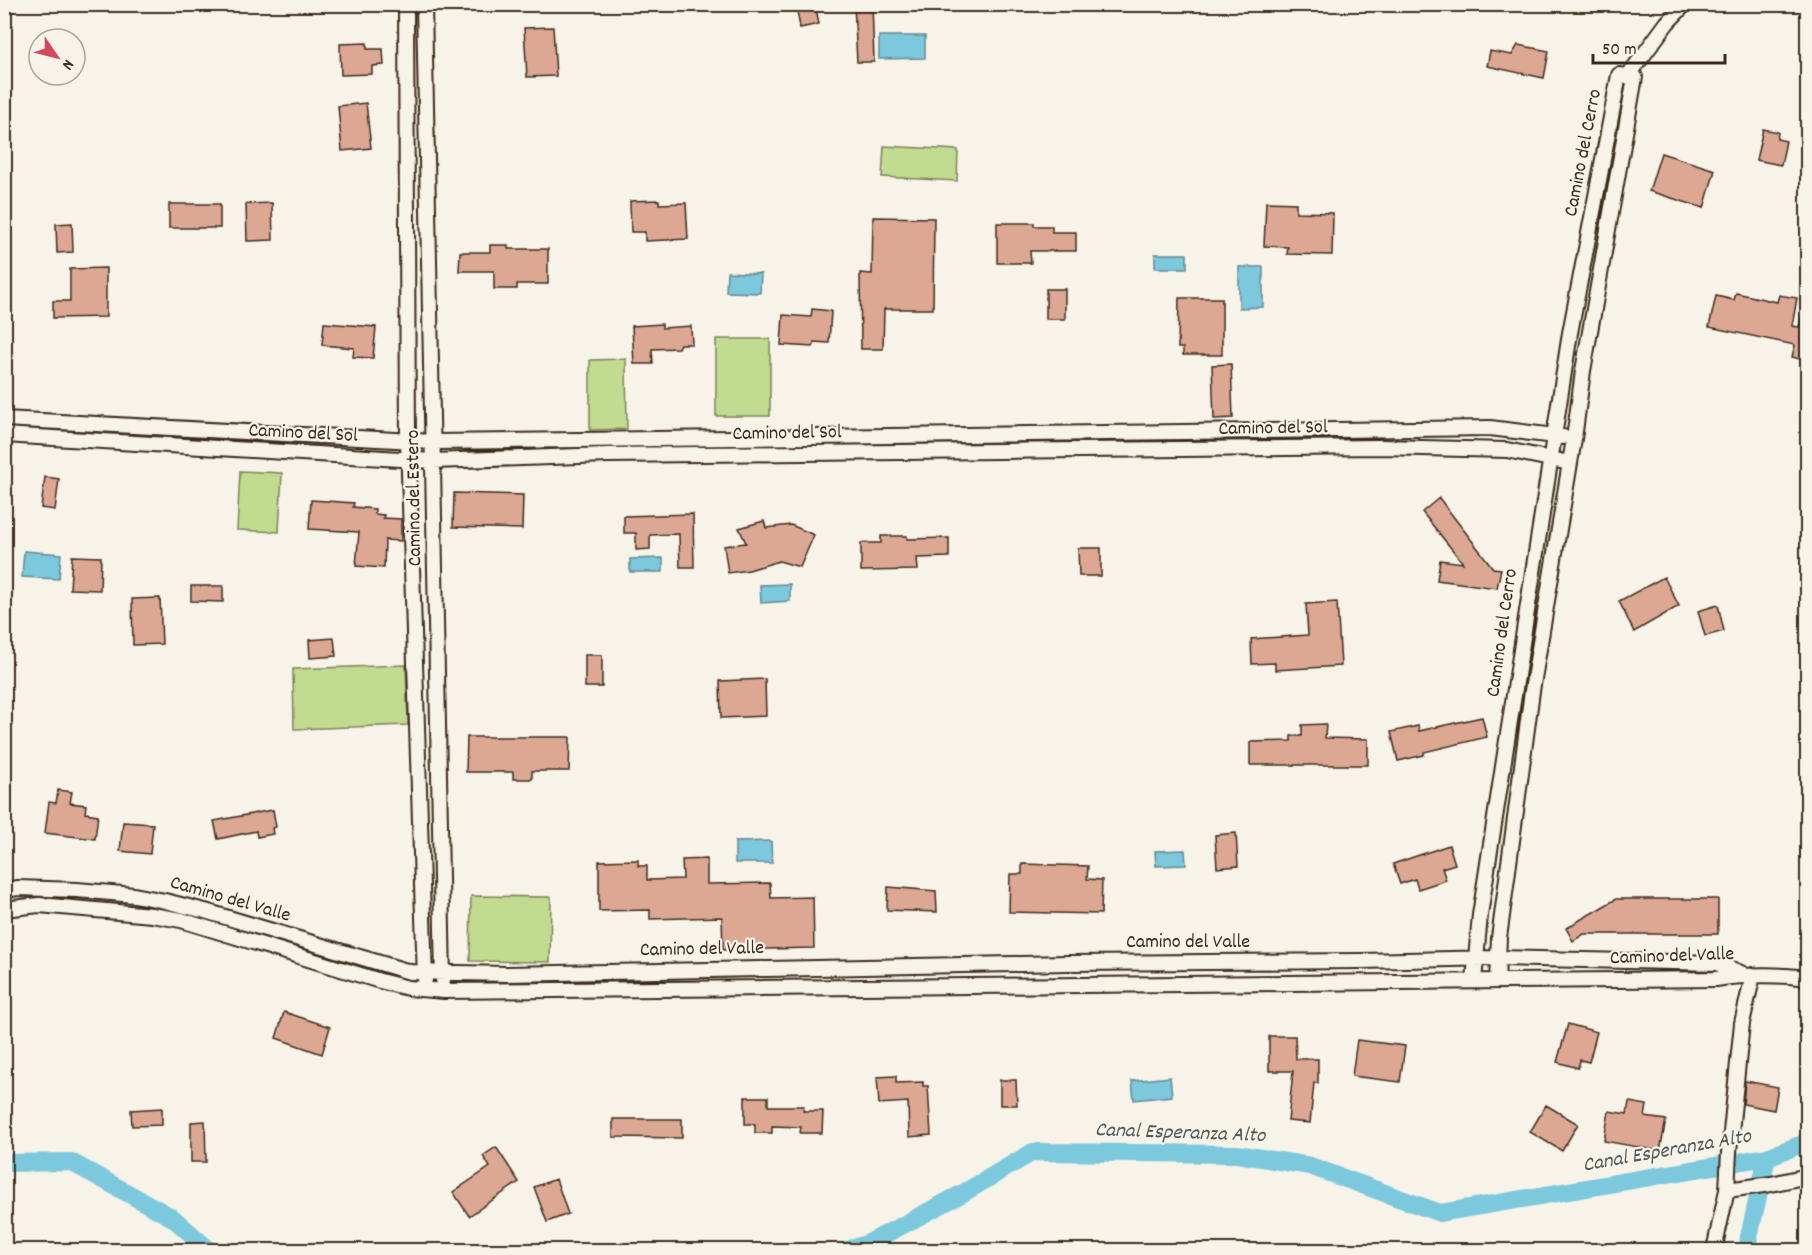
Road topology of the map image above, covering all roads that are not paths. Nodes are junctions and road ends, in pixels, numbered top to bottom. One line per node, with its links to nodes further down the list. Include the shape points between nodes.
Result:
1 (406, 4): 9 (street, Camino del Estero)
2 (424, 4): 10 (street, Camino del Estero)
3 (1685, 4): 4 (street)
4 (1628, 76): 7 (street, Camino del Cerro, via 1619,75 1584,253); 8 (street, Camino del Cerro, via 1635,77)
5 (4, 419): 9 (street, Camino del Sol)
6 (4, 435): 12 (street, Camino del Sol)
7 (1555, 436): 8 (street, Camino del Sol); 10 (street, Camino del Sol, via 1490,428); 11 (street, Camino del Cerro)
8 (1574, 439): 14 (street, Camino del Cerro)
9 (408, 441): 10 (street, Camino del Sol); 12 (street, Camino del Estero)
10 (433, 442): 13 (street, Camino del Estero)
11 (1550, 458): 13 (street, Camino del Sol, via 1507,450 1380,447 608,455); 14 (street, Camino del Sol); 18 (street, Camino del Cerro)
12 (409, 460): 13 (street, Camino del Sol); 19 (street, Camino del Estero)
13 (434, 462): 20 (street, Camino del Estero)
14 (1570, 463): 17 (street, Camino del Cerro, via 1532,691)
15 (4, 890): 19 (street, Camino del Valle, via 76,890 165,901 384,966)
16 (4, 909): 25 (street, Camino del Valle, via 50,906 181,920 380,981)
17 (1497, 958): 18 (street, Camino del Valle); 21 (street, Camino del Valle, via 1717,963); 24 (street, Camino del Cerro)
18 (1476, 959): 20 (street, Camino del Valle); 23 (street, Camino del Cerro)
19 (425, 972): 20 (street, Camino del Valle); 25 (street, Camino del Estero)
20 (443, 972): 26 (street, Camino del Estero)
21 (1749, 975): 22 (street); 24 (street, Camino del Valle, via 1716,979); 28 (street)
22 (1808, 978)
23 (1474, 981): 24 (street, Camino del Valle); 26 (street, Camino del Valle)
24 (1497, 981)
25 (424, 990): 26 (street, Camino del Valle)
26 (444, 991)
27 (1808, 1176): 28 (street)
28 (1727, 1190): 29 (street)
29 (1714, 1251)

